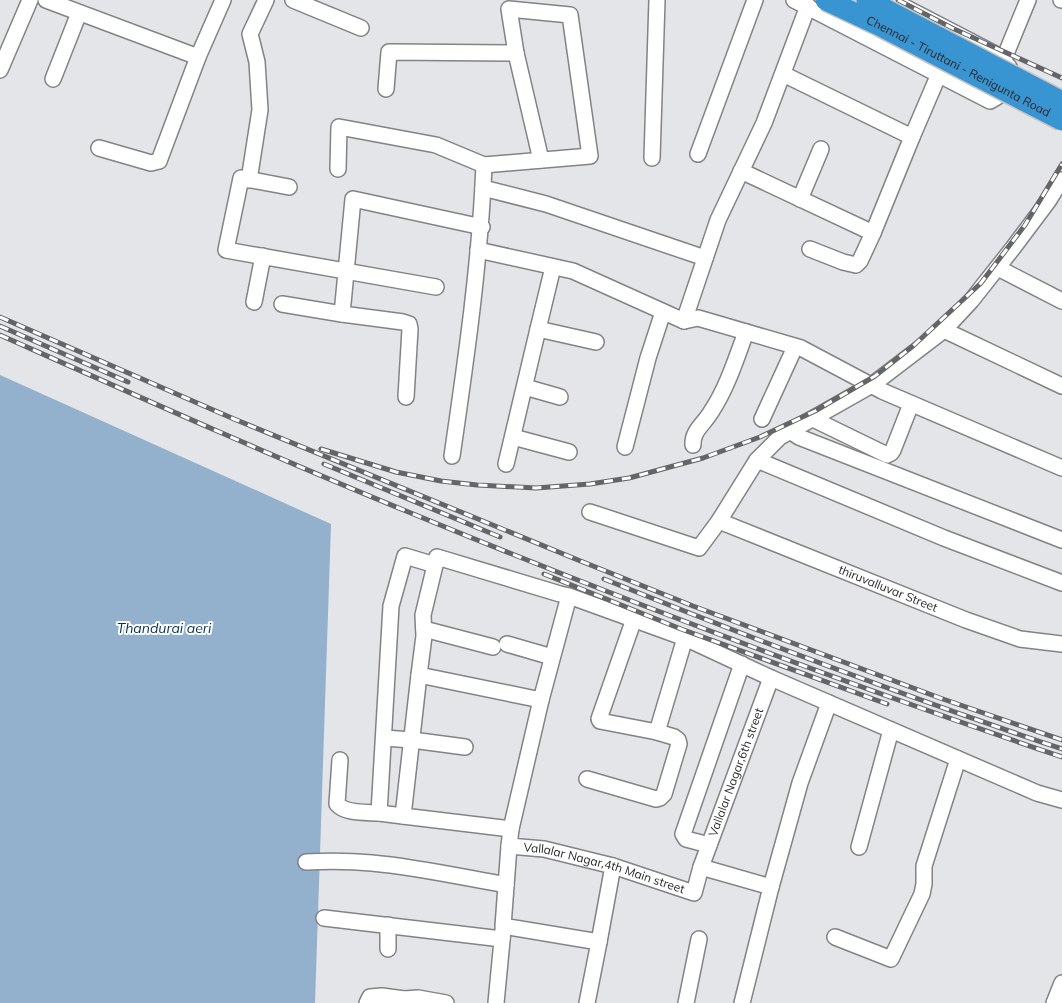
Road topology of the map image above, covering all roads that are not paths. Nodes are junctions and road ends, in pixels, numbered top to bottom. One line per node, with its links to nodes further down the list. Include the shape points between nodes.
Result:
1 (30, 0): 18 (street)
2 (46, 0): 13 (street)
3 (223, 0): 16 (street)
4 (266, 0): 34 (street, via 250,34 257,62 260,110)
5 (293, 0): 14 (street)
6 (657, 0): 29 (street)
7 (755, 0): 28 (street)
8 (867, 0): 23 (highway, Chennai - Tiruttani - Renigunta Road, bridge)
9 (892, 0): 17 (street)
10 (1028, 0): 17 (street)
11 (809, 2): 19 (street); 20 (street); 24 (highway, Chennai - Tiruttani - Renigunta Road, bridge, via 879,25)
12 (548, 6): 15 (street, via 509,8); 30 (street, via 570,15 590,156)
13 (79, 13): 16 (street); 21 (street)
14 (361, 28)
15 (516, 53): 22 (street, via 389,52); 30 (street)
16 (198, 57): 26 (street, via 158,161 151,163)
17 (1004, 60): 20 (street, via 1010,67 1010,82 1001,96 990,101)
18 (0, 70)
19 (783, 74): 25 (street); 33 (street)
20 (939, 74): 25 (street)
21 (54, 79)
22 (386, 89)
23 (1062, 102)
24 (1062, 120)
25 (912, 137): 40 (street)
26 (99, 148)
27 (820, 149): 38 (street)
28 (698, 154)
29 (652, 158)
30 (541, 160): 31 (street)
31 (484, 165): 32 (street, via 436,145 340,127); 37 (street)
32 (338, 169)
33 (741, 171): 38 (street); 44 (street, via 718,220)
34 (250, 180): 36 (street); 43 (street, via 241,178 226,250)
35 (1060, 180): 46 (street, via 1049,200)
36 (289, 187)
37 (483, 188): 39 (street); 44 (street, via 546,204)
38 (800, 199): 40 (street)
39 (482, 227): 42 (street); 47 (street, via 353,199)
40 (874, 234): 41 (street, via 856,265)
41 (810, 249)
42 (478, 250): 45 (street); 73 (street, via 469,343)
43 (263, 256): 47 (street); 50 (street)
44 (705, 258): 54 (street)
45 (553, 267): 52 (street, via 573,271); 55 (street)
46 (998, 268): 49 (street); 56 (street)
47 (345, 271): 48 (street); 53 (street)
48 (436, 287)
49 (1062, 301)
50 (254, 302)
51 (282, 304): 53 (street)
52 (662, 312): 54 (street); 71 (street)
53 (342, 314): 63 (street, via 408,324)
54 (684, 321): 57 (street, via 698,318)
55 (538, 329): 58 (street); 62 (street)
56 (944, 330): 60 (street); 61 (street)
57 (746, 332): 59 (street); 70 (street, via 718,402 695,433)
58 (596, 342)
59 (795, 347): 60 (street); 66 (street)
60 (872, 385): 65 (street); 67 (street)
61 (1062, 386)
62 (525, 388): 64 (street); 69 (street)
63 (406, 397)
64 (560, 397)
65 (911, 404): 67 (street, via 893,450 887,455); 76 (street)
66 (762, 419)
67 (813, 419): 68 (street)
68 (791, 432): 74 (street, via 780,437); 79 (street)
69 (513, 436): 72 (street); 75 (street)
70 (694, 446)
71 (625, 447)
72 (569, 452)
73 (452, 456)
74 (757, 460): 78 (street); 81 (street)
75 (506, 464)
76 (1062, 468)
77 (590, 512): 78 (street, via 699,548)
78 (719, 521): 86 (street, thiruvalluvar Street, via 1020,640)
79 (1062, 540)
80 (435, 565): 82 (street, via 437,557); 84 (street, via 423,616); 95 (street, via 406,556 391,606)
81 (1062, 583)
82 (569, 596): 83 (street); 87 (street, Vallalar Nagar,4th Main street)
83 (634, 619): 85 (street); 94 (street, via 599,719)
84 (424, 629): 87 (street); 89 (street)
85 (685, 638): 88 (street); 94 (street)
86 (1062, 644)
87 (552, 657): 91 (street, Vallalar Nagar,4th Main street)
88 (742, 664): 90 (street); 105 (street, via 683,834 686,839)
89 (418, 675): 91 (street); 96 (street)
90 (771, 678): 92 (street); 105 (street, Vallalar Nagar,6th street)
91 (541, 700): 104 (street, Vallalar Nagar,4th Main street)
92 (829, 703): 93 (street); 112 (street, via 800,783)
93 (891, 730): 98 (street); 107 (street)
94 (656, 732): 100 (street, via 678,740 664,794 660,798)
95 (384, 738): 96 (street); 102 (street)
96 (412, 740): 97 (street); 103 (street)
97 (465, 747)
98 (958, 759): 101 (street); 116 (street, via 924,866 922,894 891,959)
99 (340, 760): 102 (street, via 337,804 346,810)
100 (587, 779)
101 (1062, 800)
102 (379, 813): 103 (street)
103 (403, 816): 104 (street)
104 (511, 829): 106 (street, Vallalar Nagar,4th Main street)
105 (709, 845): 110 (street, Vallalar Nagar,6th street)
106 (509, 846): 109 (street, Vallalar Nagar,4th Main street, via 544,849); 111 (street)
107 (859, 847)
108 (306, 862): 111 (street, via 380,864)
109 (613, 866): 110 (street, Vallalar Nagar,4th Main street, via 694,893); 118 (street)
110 (701, 867): 112 (street)
111 (506, 885): 115 (street)
112 (771, 887): 127 (street)
113 (324, 918): 114 (street)
114 (388, 925): 115 (street); 119 (street)
115 (502, 932): 118 (street); 124 (street)
116 (835, 937)
117 (699, 939): 126 (street)
118 (599, 942): 125 (street)
119 (388, 949)
120 (1062, 983): 128 (street)
121 (404, 1001): 122 (street, via 382,996 370,997); 123 (street, via 418,998)
122 (367, 1003)
123 (445, 1003)
124 (496, 1003)
125 (587, 1003)
126 (686, 1003)
127 (742, 1003)
128 (1054, 1003)

